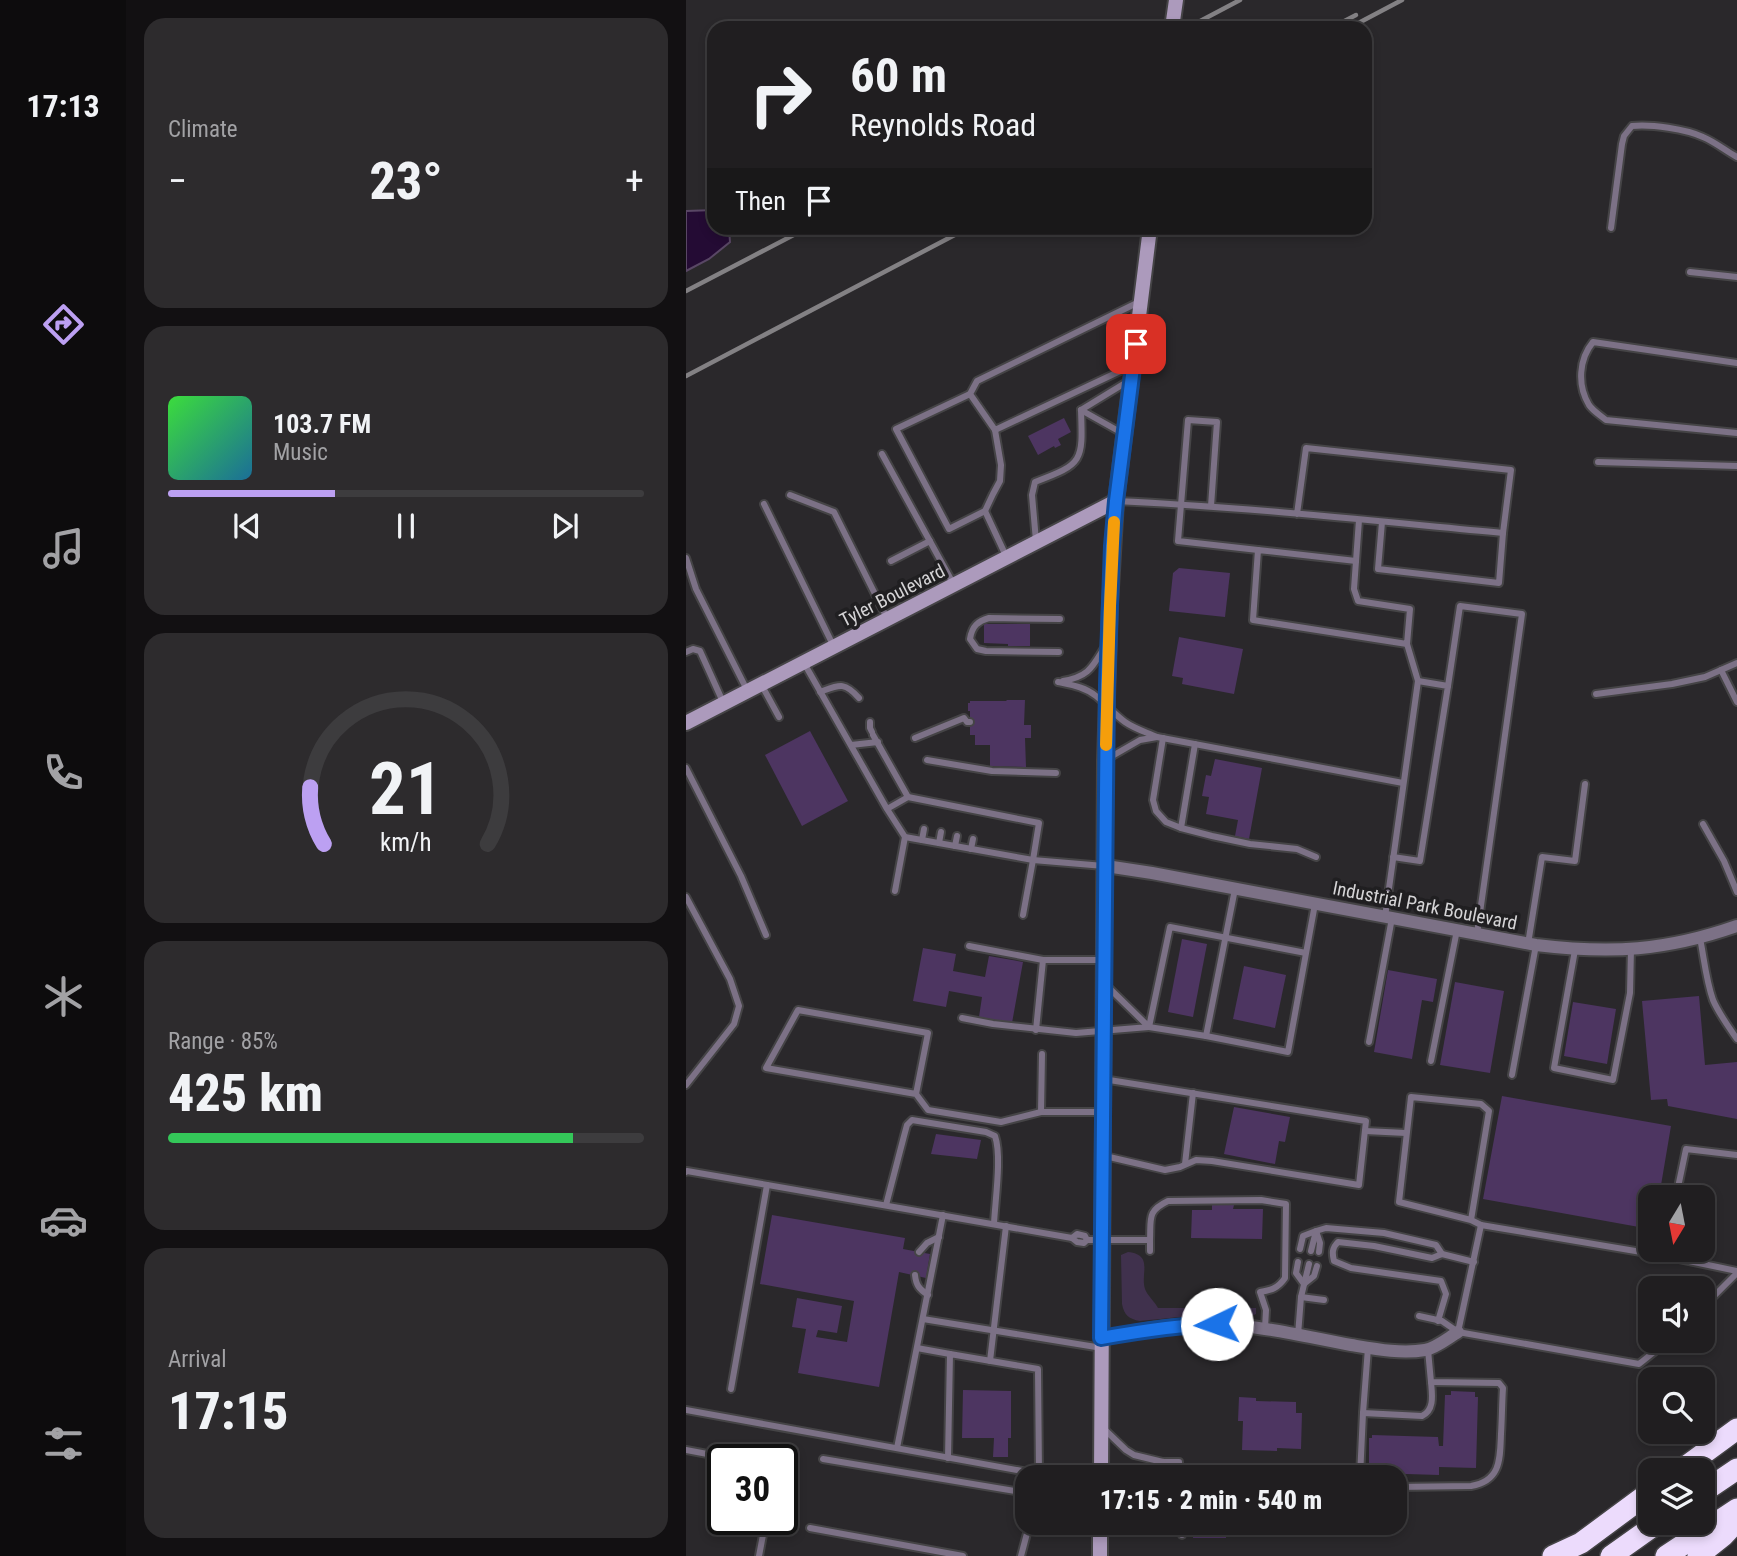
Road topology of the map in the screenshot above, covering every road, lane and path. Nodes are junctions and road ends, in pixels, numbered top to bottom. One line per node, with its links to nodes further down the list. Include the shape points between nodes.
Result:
1 (1176, 0): 2 (main road)
2 (1173, 21)
3 (1737, 157): 4 (lane, via 1703,137 1632,126 1622,144)
4 (1611, 228)
5 (1149, 235): 8 (main road)
6 (1690, 272): 7 (lane)
7 (1737, 277)
8 (1141, 301): 10 (main road); 11 (lane, via 977,381)
9 (1737, 363): 14 (lane, via 1593,342 1581,364 1581,386 1590,406 1606,420)
10 (1132, 372): 12 (lane); 13 (lane); 15 (main road)
11 (970, 394): 13 (lane); 24 (lane, via 896,429 949,528)
12 (1081, 410): 15 (lane); 30 (lane, via 1082,443 1077,461 1035,482 1031,495)
13 (995, 430): 24 (lane, via 1001,465)
14 (1737, 433)
15 (1125, 434): 20 (main road)
16 (882, 454): 29 (lane)
17 (1598, 462): 18 (lane)
18 (1737, 466)
19 (790, 495): 37 (lane, via 834,512)
20 (1116, 501): 22 (lane); 30 (main road, Tyler Boulevard); 39 (main road)
21 (764, 504): 41 (lane)
22 (1181, 504): 23 (lane); 23 (lane, via 1188,419 1217,422); 31 (lane, via 1178,541)
23 (1211, 506): 25 (lane)
24 (985, 510): 32 (lane)
25 (1297, 514): 26 (lane); 28 (lane, via 1306,447 1511,470)
26 (1359, 520): 27 (lane); 35 (lane)
27 (1382, 522): 28 (lane); 28 (lane, via 1378,569 1499,583)
28 (1503, 533)
29 (930, 541): 34 (lane); 36 (lane)
30 (1037, 542): 32 (main road, Tyler Boulevard)
31 (1258, 550): 35 (lane); 40 (lane, via 1253,620)
32 (1007, 557): 36 (main road, Tyler Boulevard)
33 (686, 558): 50 (lane, via 696,589)
34 (891, 561)
35 (1356, 561): 40 (lane, via 1357,601 1410,610)
36 (954, 584): 37 (main road, Tyler Boulevard)
37 (888, 619): 41 (main road, Tyler Boulevard)
38 (1060, 619): 43 (lane, via 989,618 975,625 970,639 986,652)
39 (1109, 641): 56 (main road); 56 (lane, via 1084,675 1058,682 1088,690)
40 (1407, 644): 47 (lane)
41 (833, 647): 44 (main road, Tyler Boulevard)
42 (686, 652): 55 (lane, via 700,651)
43 (1059, 652)
44 (804, 662): 48 (main road, Tyler Boulevard); 51 (lane)
45 (1737, 663): 46 (lane)
46 (1721, 670): 52 (lane, via 1672,684); 54 (lane)
47 (1418, 681): 49 (lane); 70 (lane)
48 (761, 684): 50 (main road, Tyler Boulevard); 57 (lane)
49 (1448, 685): 93 (lane, via 1420,861); 106 (lane, via 1460,606 1522,614)
50 (747, 692): 55 (main road, Tyler Boulevard)
51 (820, 692): 53 (lane, via 844,686); 65 (lane)
52 (1596, 694)
53 (859, 698)
54 (1737, 702)
55 (724, 704): 60 (main road, Tyler Boulevard)
56 (1106, 707): 61 (lane, via 1135,728); 67 (main road)
57 (779, 717)
58 (870, 722): 63 (lane)
59 (970, 722): 62 (lane, via 964,719)
60 (686, 723)
61 (1160, 737): 64 (lane); 67 (lane, via 1140,740); 79 (lane, via 1153,800 1160,817)
62 (915, 738)
63 (878, 742): 65 (lane); 72 (lane)
64 (1195, 744): 70 (lane); 79 (lane)
65 (851, 745): 74 (lane)
66 (928, 760): 69 (lane, via 992,771)
67 (1105, 760): 96 (main road)
68 (686, 768): 107 (lane)
69 (1056, 772)
70 (1403, 783): 93 (lane)
71 (1585, 784): 110 (lane, via 1575,861 1542,857)
72 (908, 797): 73 (lane); 74 (lane)
73 (929, 801): 75 (lane); 76 (lane, via 995,818)
74 (887, 809): 83 (lane)
75 (928, 810)
76 (1013, 818): 78 (lane); 95 (lane, via 1039,823)
77 (1703, 824): 99 (lane)
78 (1011, 827)
79 (1181, 828): 94 (lane, via 1297,849)
80 (924, 829): 85 (lane)
81 (942, 832): 87 (lane)
82 (957, 836): 89 (lane)
83 (905, 837): 85 (lane); 98 (lane)
84 (973, 839): 90 (lane)
85 (922, 840): 87 (lane)
86 (989, 842): 91 (lane)
87 (939, 844): 89 (lane)
88 (1007, 845): 92 (lane)
89 (955, 846): 90 (lane)
90 (971, 849): 91 (lane)
91 (987, 852): 92 (lane)
92 (1005, 855): 95 (lane)
93 (1393, 856): 103 (lane)
94 (1316, 857)
95 (1033, 860): 96 (lane); 102 (lane)
96 (1106, 866): 97 (street, Industrial Park Boulevard); 116 (main road)
97 (1235, 889): 101 (street, Industrial Park Boulevard); 108 (lane)
98 (895, 891)
99 (1737, 892)
100 (686, 897): 129 (lane, via 730,979 739,1006 734,1024)
101 (1315, 904): 103 (street, Industrial Park Boulevard); 114 (lane)
102 (1023, 915)
103 (1388, 917): 105 (street, Industrial Park Boulevard); 124 (lane)
104 (1737, 926): 109 (street, Industrial Park Boulevard)
105 (1457, 930): 106 (street, Industrial Park Boulevard); 126 (lane)
106 (1477, 934): 110 (street, Industrial Park Boulevard)
107 (766, 935)
108 (1226, 938): 114 (lane); 119 (lane, via 1170,927); 122 (lane)
109 (1700, 938): 112 (street, Industrial Park Boulevard); 123 (lane, via 1713,1000)
110 (1532, 944): 113 (street, Industrial Park Boulevard); 127 (lane)
111 (969, 946): 115 (lane)
112 (1630, 949): 113 (street, Industrial Park Boulevard); 113 (lane, via 1630,993 1613,1080 1554,1068)
113 (1575, 950)
114 (1306, 953): 122 (lane, via 1288,1052)
115 (1042, 960): 116 (lane); 120 (lane)
116 (1104, 960): 117 (main road)
117 (1104, 983): 119 (lane); 121 (main road)
118 (962, 1018): 120 (lane)
119 (1149, 1027): 121 (lane); 122 (lane)
120 (1036, 1030): 121 (lane)
121 (1104, 1030): 128 (main road)
122 (1206, 1036)
123 (1737, 1039)
124 (1369, 1042)
125 (1042, 1054): 132 (lane)
126 (1432, 1061)
127 (1512, 1075)
128 (1103, 1079): 130 (lane); 133 (main road)
129 (686, 1084)
130 (1193, 1093): 134 (lane, via 1366,1121); 138 (lane)
131 (916, 1094): 131 (lane, via 928,1033 798,1010 766,1068); 132 (lane, via 928,1110 1001,1122)
132 (1041, 1112): 133 (lane)
133 (1103, 1112): 137 (main road)
134 (1365, 1131): 135 (lane); 138 (lane, via 1359,1185 1212,1161)
135 (1406, 1133): 144 (lane, via 1399,1202); 144 (lane, via 1411,1097 1481,1104 1489,1111)
136 (1737, 1155): 141 (lane, via 1686,1149)
137 (1103, 1156): 138 (lane, via 1164,1170); 151 (main road)
138 (1185, 1164)
139 (686, 1172): 140 (lane)
140 (767, 1185): 142 (lane); 186 (lane)
141 (1678, 1185)
142 (886, 1205): 143 (lane); 145 (lane, via 912,1120 986,1132 997,1140)
143 (943, 1215): 145 (lane); 149 (lane)
144 (1471, 1220): 146 (lane)
145 (994, 1224): 147 (lane)
146 (1482, 1225): 153 (lane); 160 (lane)
147 (1006, 1226): 151 (lane); 175 (lane)
148 (1316, 1231): 152 (lane, via 1303,1236); 155 (lane); 157 (lane); 158 (lane, via 1384,1233 1436,1245)
149 (939, 1237): 156 (lane); 167 (lane)
150 (1150, 1240): 151 (lane); 154 (lane); 174 (lane, via 1151,1217 1156,1206 1168,1200 1286,1204 1284,1278 1280,1285 1261,1292)
151 (1102, 1241): 178 (main road)
152 (1300, 1249)
153 (1638, 1249)
154 (1150, 1251)
155 (1311, 1251)
156 (919, 1252)
157 (1320, 1252)
158 (1442, 1254): 160 (lane); 173 (lane, via 1432,1258 1338,1242 1332,1253 1334,1261 1351,1268 1441,1281 1446,1294)
159 (1298, 1262): 166 (lane, via 1296,1273)
160 (1474, 1262): 176 (lane)
161 (1700, 1262): 164 (lane)
162 (1309, 1264): 166 (lane)
163 (1317, 1266): 166 (lane)
164 (1737, 1272): 168 (lane)
165 (915, 1276): 167 (lane, via 919,1289)
166 (1304, 1284): 169 (lane)
167 (928, 1294): 172 (lane)
168 (1715, 1295)
169 (1301, 1297): 170 (lane); 177 (lane)
170 (1324, 1300)
171 (1419, 1317): 173 (lane)
172 (923, 1319): 175 (lane); 179 (lane)
173 (1438, 1321): 176 (lane)
174 (1265, 1330): 177 (street); 178 (street, via 1190,1325 1133,1332)
175 (995, 1331): 178 (lane); 184 (lane)
176 (1458, 1332): 181 (street); 182 (lane, via 1639,1364)
177 (1298, 1336): 180 (street)
178 (1102, 1343): 189 (main road)
179 (917, 1348): 183 (lane); 191 (lane)
180 (1368, 1348): 181 (street); 188 (lane)
181 (1428, 1350): 185 (lane)
182 (1653, 1353)
183 (950, 1354): 184 (lane); 194 (lane)
184 (990, 1361): 198 (lane, via 1038,1369)
185 (1431, 1381): 188 (lane, via 1432,1403 1427,1415); 206 (lane, via 1501,1385 1499,1463 1480,1485)
186 (731, 1389)
187 (686, 1410): 191 (lane)
188 (1363, 1413): 202 (lane)
189 (1101, 1426): 197 (lane, via 1134,1455); 199 (main road)
190 (1737, 1429): 195 (highway)
191 (897, 1448): 194 (lane)
192 (686, 1450): 193 (lane)
193 (707, 1454)
194 (948, 1458): 204 (lane)
195 (1697, 1458)
196 (823, 1459): 207 (lane)
197 (1163, 1462): 200 (lane); 201 (lane)
198 (1039, 1465)
199 (1101, 1465)
200 (1158, 1465)
201 (1179, 1465)
202 (1361, 1465)
203 (1737, 1468): 205 (highway)
204 (1015, 1471)
205 (1715, 1484)
206 (1407, 1487)
207 (1015, 1491)
208 (1638, 1501): 220 (highway, via 1581,1543)
209 (1737, 1508): 222 (highway)
210 (1737, 1521): 223 (highway)
211 (810, 1528): 217 (lane)
212 (762, 1535): 216 (lane)
213 (1027, 1535): 218 (lane)
214 (1100, 1535): 219 (main road)
215 (1641, 1535): 221 (highway)
216 (759, 1556)
217 (963, 1556)
218 (1021, 1556)
219 (1100, 1556)
220 (1553, 1556)
221 (1611, 1556)
222 (1665, 1556)
223 (1698, 1556)

